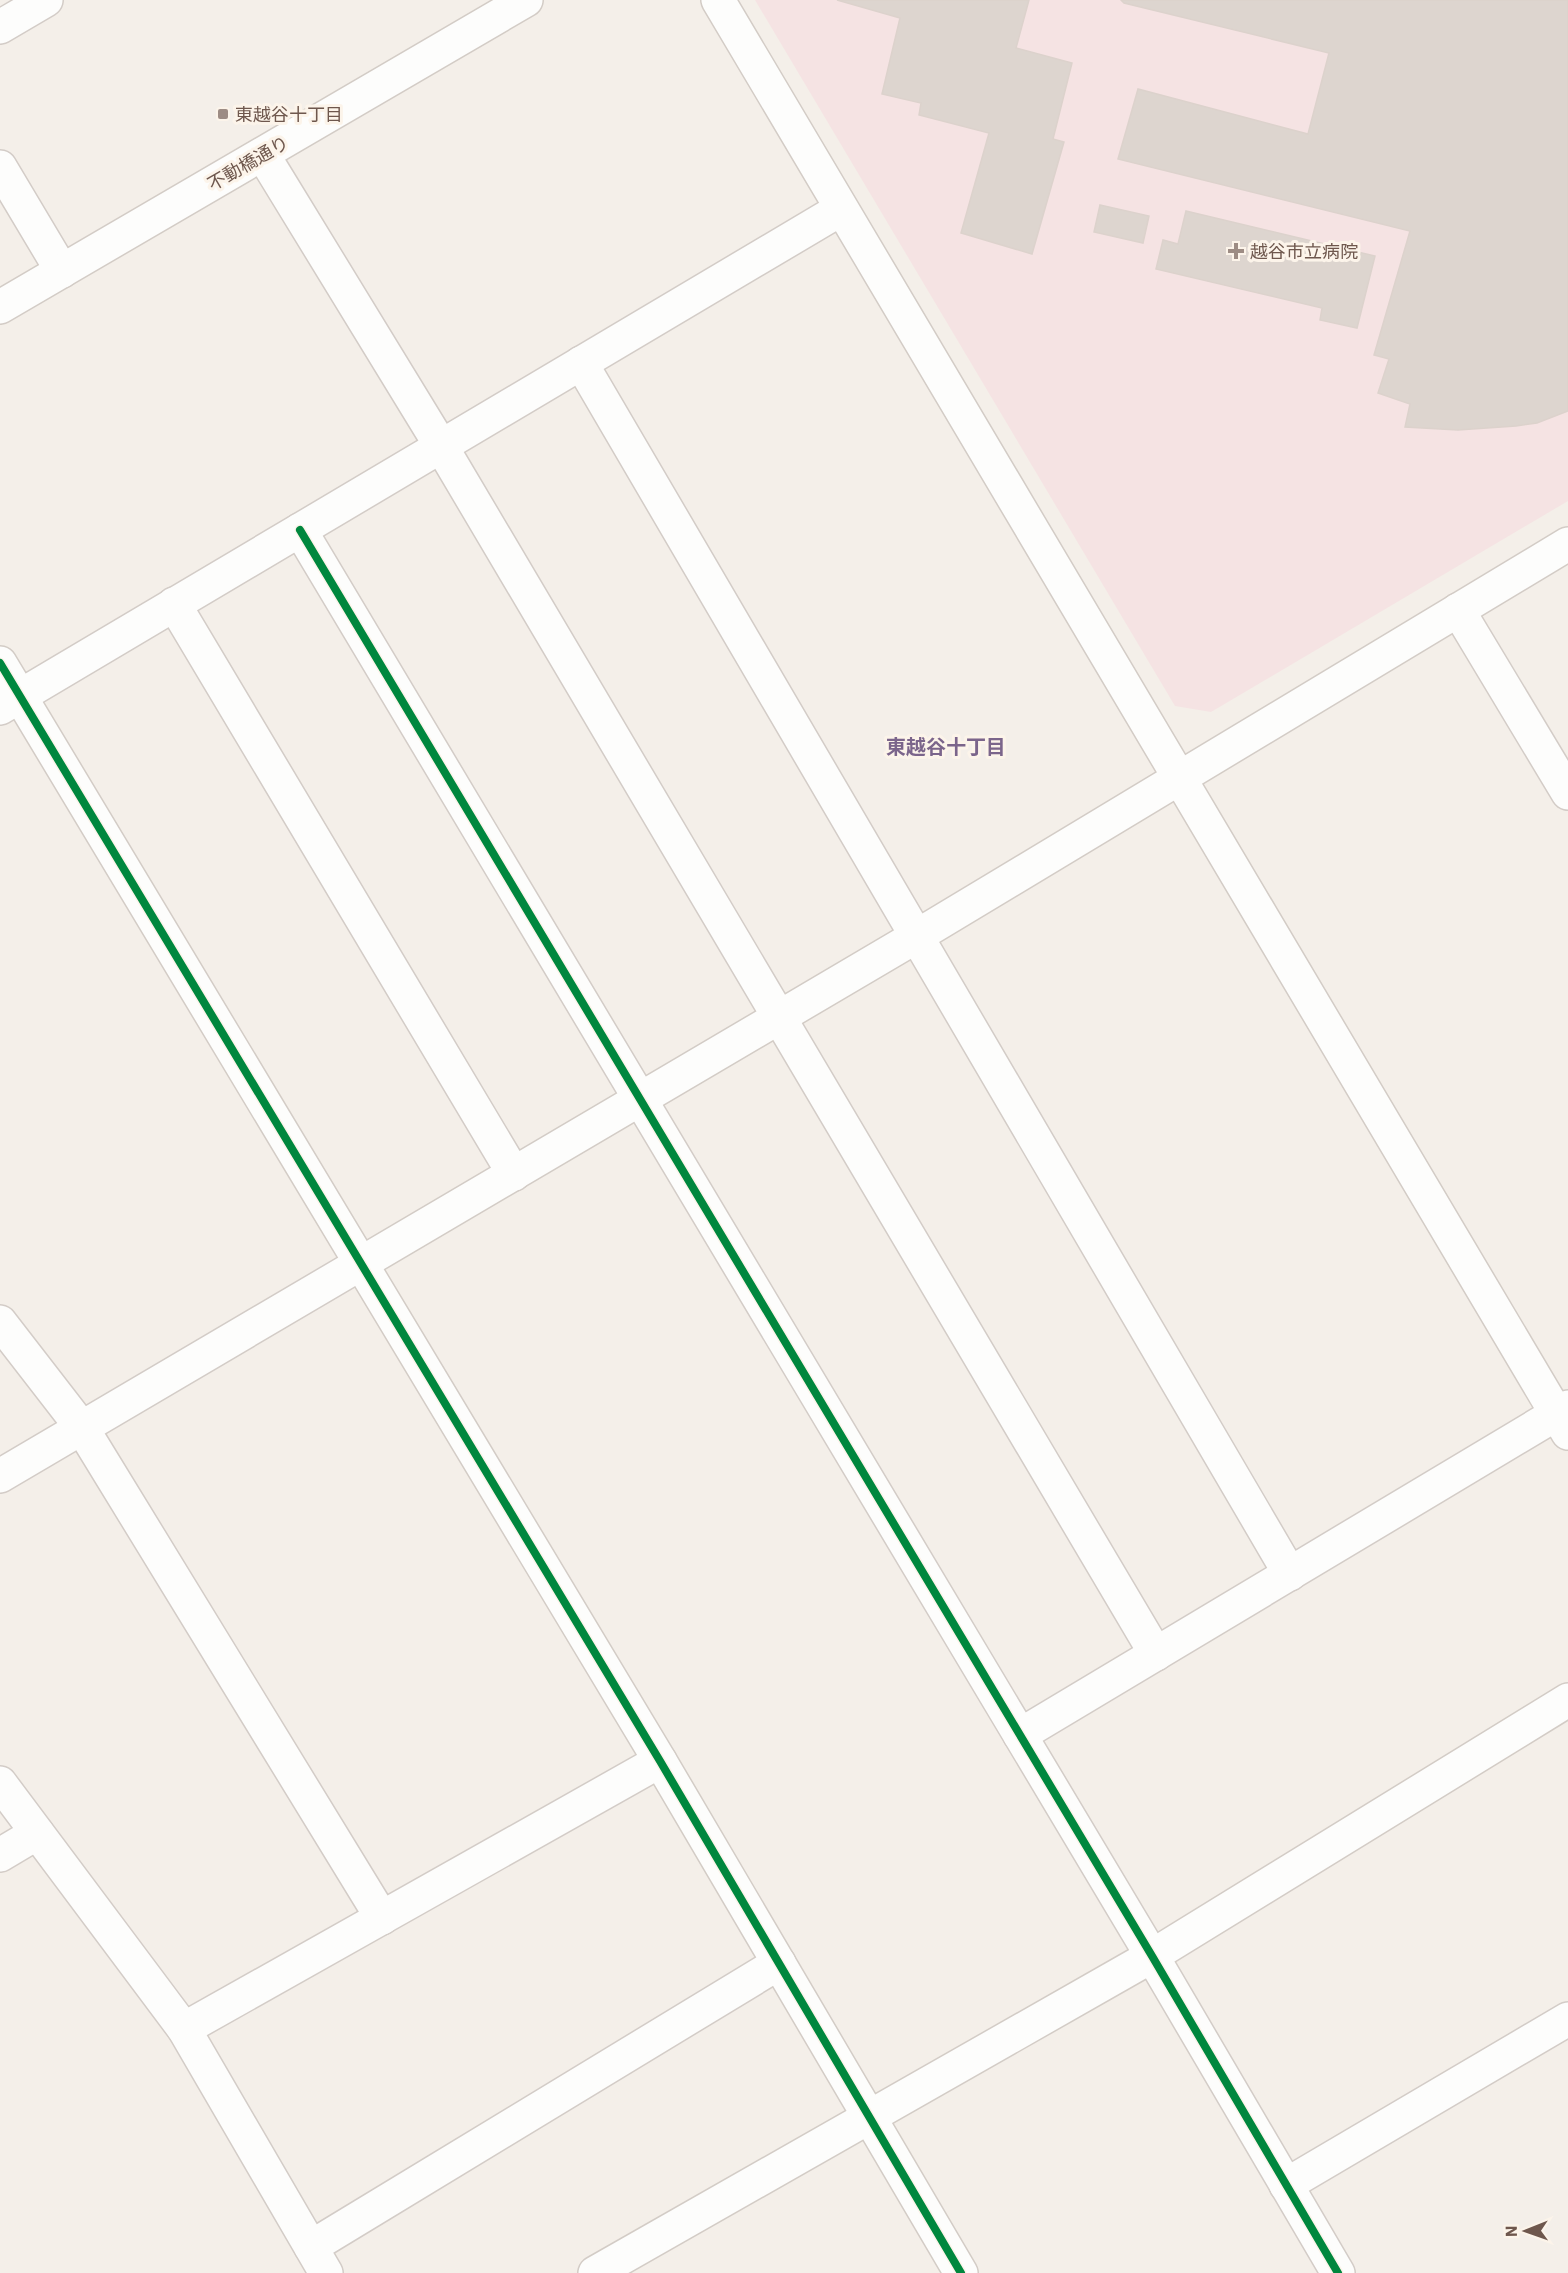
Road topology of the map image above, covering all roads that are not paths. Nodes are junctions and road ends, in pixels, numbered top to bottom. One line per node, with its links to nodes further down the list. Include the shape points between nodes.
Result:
1 (46, 0): 4 (street)
2 (526, 0): 5 (street, 不動橋通り)
3 (718, 0): 7 (street)
4 (0, 27)
5 (262, 155): 8 (street, 不動橋通り); 11 (street)
6 (0, 167): 8 (street)
7 (841, 209): 10 (street); 18 (street)
8 (62, 271): 9 (street, 不動橋通り)
9 (0, 307)
10 (581, 363): 11 (street); 20 (street)
11 (441, 446): 12 (street); 21 (street)
12 (300, 530): 14 (street); 22 (street)
13 (1568, 544): 15 (street)
14 (174, 604): 17 (street); 23 (street)
15 (1458, 609): 18 (street); 19 (street)
16 (0, 663): 17 (street)
17 (10, 702): 24 (street)
18 (1178, 777): 20 (street); 26 (street)
19 (1568, 793)
20 (917, 936): 21 (street); 29 (street)
21 (779, 1017): 22 (street); 30 (street)
22 (640, 1099): 23 (street); 32 (street)
23 (514, 1174): 24 (street)
24 (360, 1264): 27 (street); 33 (street)
25 (0, 1322): 27 (street)
26 (1564, 1418): 29 (street)
27 (82, 1428): 28 (street); 37 (street)
28 (0, 1476)
29 (1290, 1574): 30 (street)
30 (1156, 1654): 32 (street)
31 (1568, 1700): 38 (street)
32 (1020, 1735): 38 (street)
33 (660, 1761): 37 (street); 39 (street)
34 (0, 1783): 35 (street)
35 (37, 1833): 36 (street); 40 (street)
36 (0, 1855)
37 (382, 1918): 40 (street)
38 (1152, 1956): 42 (street); 43 (street)
39 (779, 1963): 42 (street); 44 (street)
40 (184, 2029): 44 (street)
41 (1564, 2030): 43 (street)
42 (869, 2118): 45 (street); 47 (street)
43 (1286, 2185): 48 (street)
44 (318, 2260)
45 (633, 2264): 46 (street)
46 (595, 2273)
47 (961, 2273)
48 (1338, 2273)

